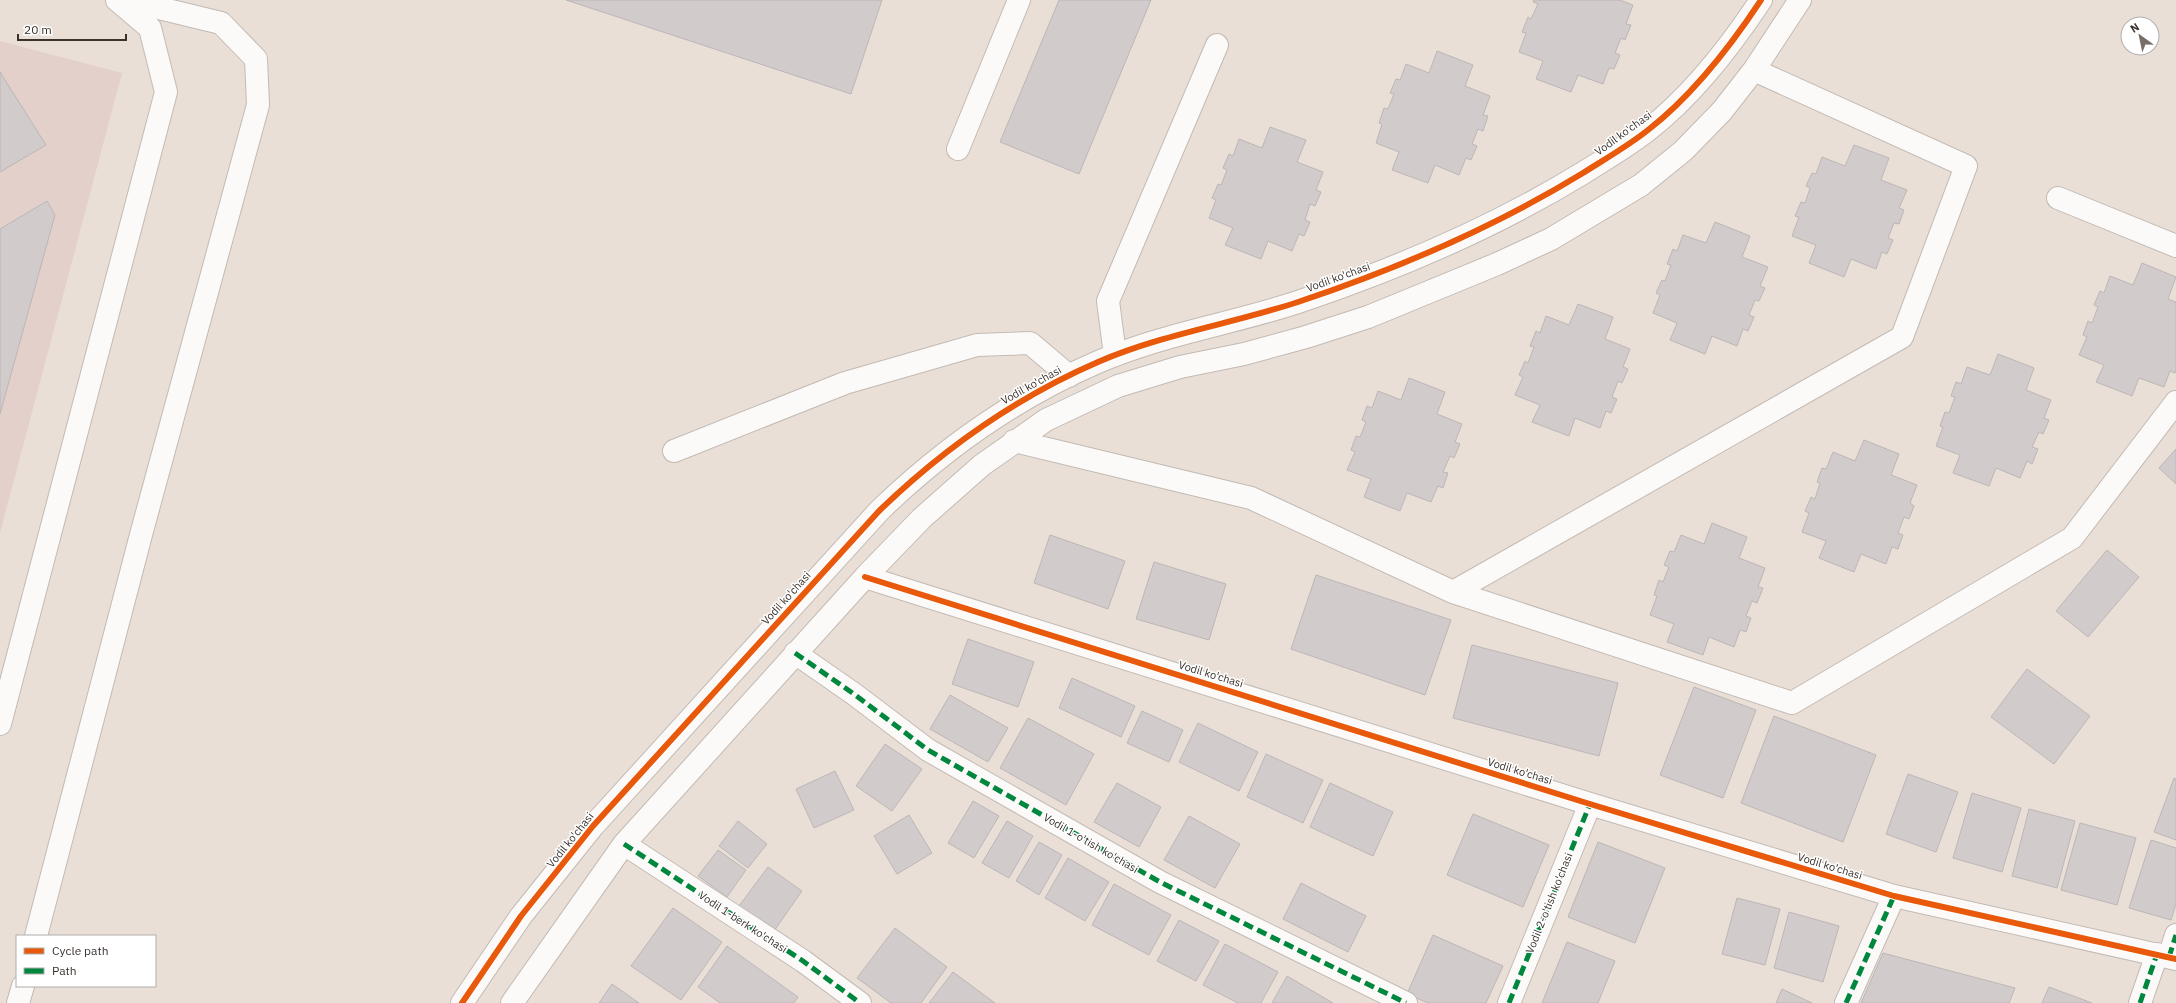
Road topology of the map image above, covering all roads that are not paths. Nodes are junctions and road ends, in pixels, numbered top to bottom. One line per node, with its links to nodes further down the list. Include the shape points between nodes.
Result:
1 (117, 0): 19 (street, via 150,28 166,92)
2 (126, 0): 24 (street, via 221,23 256,59 258,106 142,531)
3 (1019, 0): 8 (street)
4 (1761, 0): 11 (street, Vodil ko'chasi, via 1721,55 1686,94 1648,130 1609,157 1523,207 1439,249 1388,270 1295,303 1194,329)
5 (1800, 0): 7 (street)
6 (1217, 45): 11 (street, via 1108,301)
7 (1754, 70): 14 (street, via 1722,110 1683,151 1641,185 1551,239 1368,317 1306,337 1244,354 1180,367 1118,386 1046,420); 17 (street, via 1966,166 1902,337)
8 (958, 149)
9 (2058, 198): 10 (street)
10 (2176, 246)
11 (1115, 355): 12 (street, Vodil ko'chasi)
12 (1069, 376): 15 (street, via 1030,343 977,345 845,383); 28 (street, Vodil ko'chasi, via 982,426 928,465 879,511 593,826 521,916)
13 (2176, 402): 17 (street, via 2072,538 1792,703)
14 (1014, 441): 16 (street, via 951,490); 17 (street, via 1251,498)
15 (674, 451)
16 (865, 577): 18 (street); 20 (street, Vodil ko'chasi)
17 (1453, 592)
18 (795, 653): 21 (street); 31 (street, Vodil 1-o'tish ko'chasi, via 948,762 1160,882)
19 (0, 724)
20 (1590, 804): 22 (street, Vodil ko'chasi); 32 (street, Vodil 2-o'tish ko'chasi)
21 (624, 844): 29 (street); 30 (street, Vodil 1-berk ko'chasi, via 803,961)
22 (1894, 896): 25 (street, Vodil ko'chasi); 33 (street)
23 (2176, 934): 25 (street)
24 (36, 935)
25 (2167, 956): 34 (street)
26 (23, 987): 27 (street)
27 (18, 1003)
28 (462, 1003)
29 (512, 1003)
30 (860, 1003)
31 (1406, 1003)
32 (1509, 1003)
33 (1846, 1003)
34 (2140, 1003)

